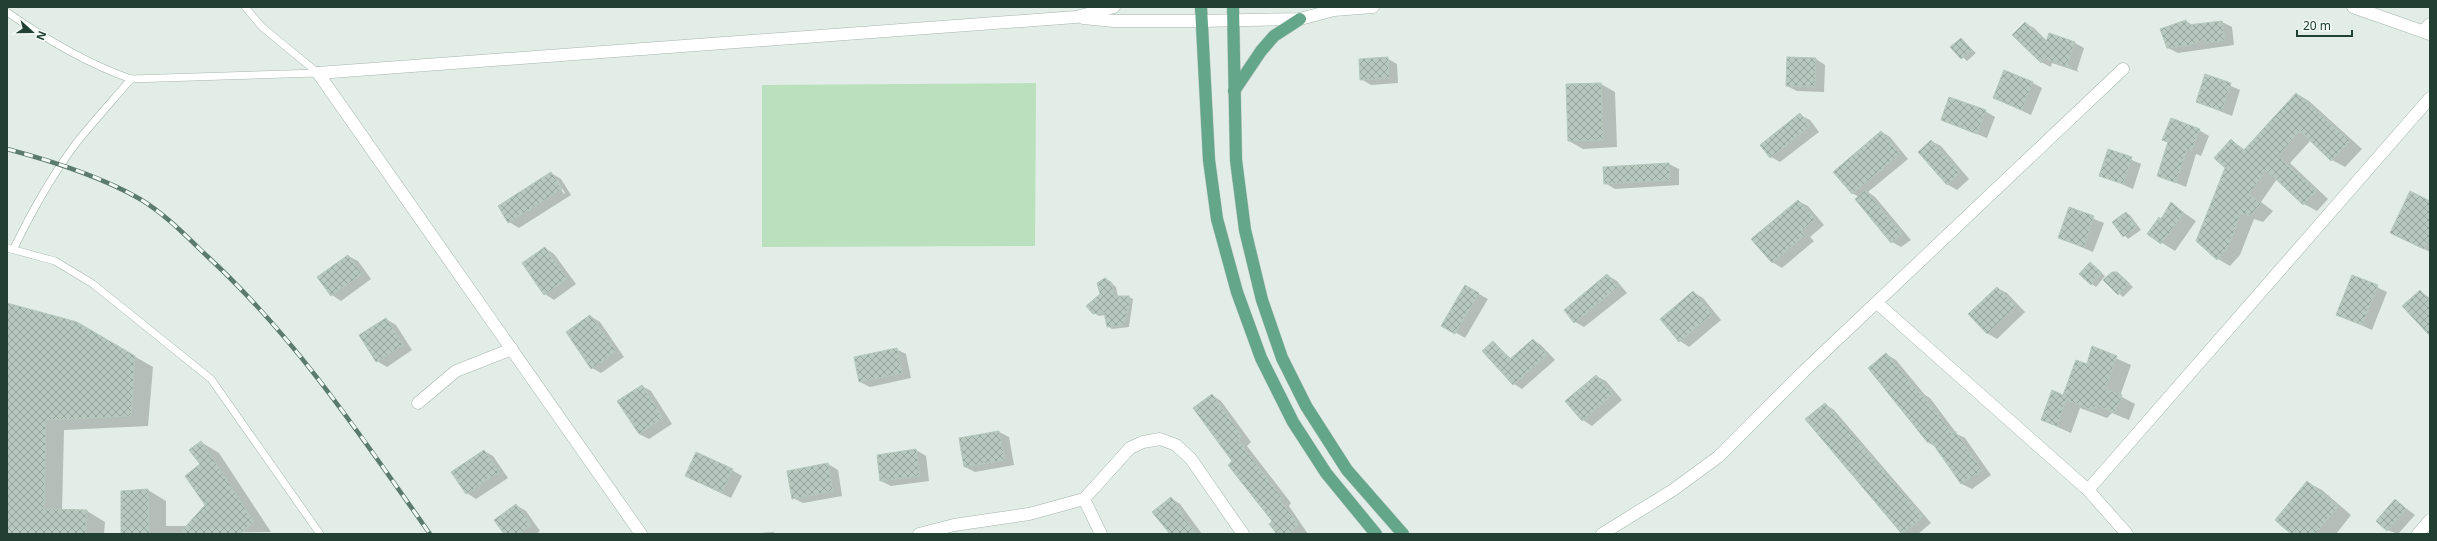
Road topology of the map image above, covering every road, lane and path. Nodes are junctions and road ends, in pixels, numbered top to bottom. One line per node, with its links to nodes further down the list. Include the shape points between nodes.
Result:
1 (245, 7): 15 (lane, via 262,27)
2 (1114, 7): 9 (street)
3 (1201, 7): 12 (main road)
4 (1233, 7): 10 (main road)
5 (1373, 7): 7 (street)
6 (2353, 7): 13 (street)
7 (1330, 8): 11 (street)
8 (7, 12): 16 (lane, via 37,32 113,73)
9 (1076, 17): 12 (street, via 1114,21); 15 (street)
10 (1233, 19): 11 (street); 12 (street); 17 (main road)
11 (1300, 19): 17 (main road, via 1274,36)
12 (1200, 21): 32 (main road, via 1209,160 1217,219 1237,292 1261,358 1293,422 1326,473)
13 (2428, 30)
14 (2123, 69): 20 (street)
15 (318, 73): 16 (lane); 21 (street)
16 (131, 79): 19 (lane, via 65,159)
17 (1234, 91): 33 (main road, via 1236,160 1246,230 1262,300 1282,358 1306,406 1347,470)
18 (2430, 98): 23 (street)
19 (10, 248): 27 (lane, via 55,261 93,284 211,379)
20 (1877, 302): 23 (street); 34 (street, via 1718,456 1673,490)
21 (512, 348): 22 (street, via 456,372); 28 (street)
22 (418, 403)
23 (2088, 490): 35 (street)
24 (1084, 500): 26 (street); 30 (street); 31 (street, via 1130,448 1143,442 1160,439 1176,446 1191,459)
25 (2430, 520): 36 (street)
26 (956, 530): 29 (street)
27 (320, 534)
28 (641, 534)
29 (919, 534)
30 (1101, 534)
31 (1243, 534)
32 (1376, 534)
33 (1403, 534)
34 (1602, 534)
35 (2127, 534)
36 (2418, 534)

